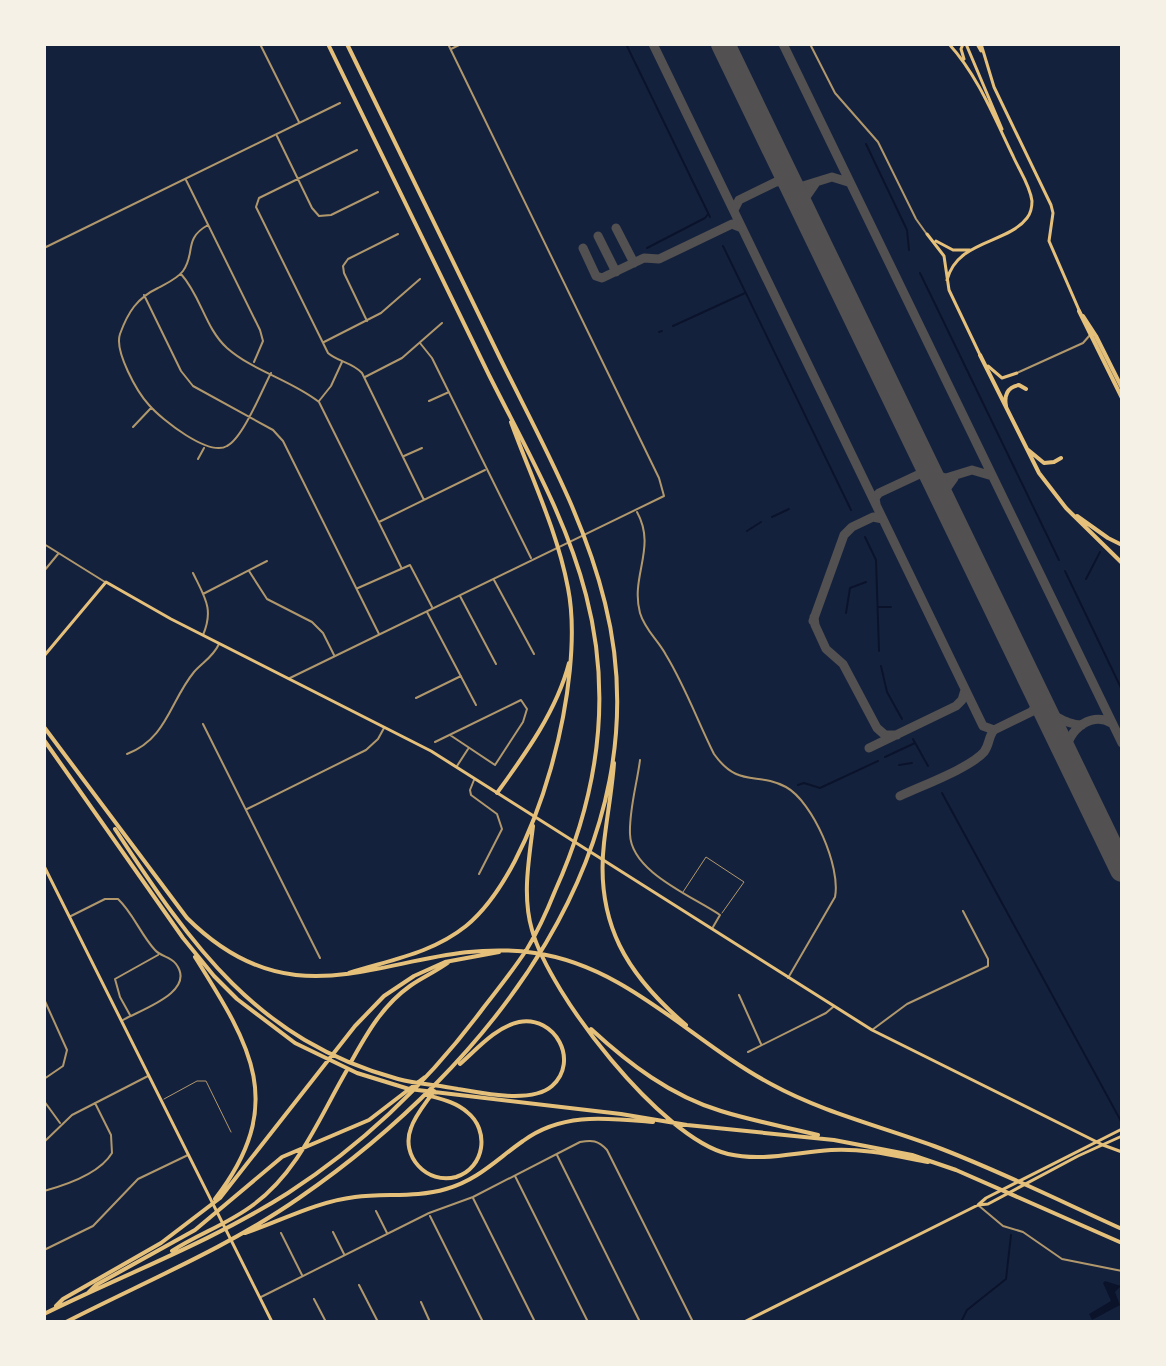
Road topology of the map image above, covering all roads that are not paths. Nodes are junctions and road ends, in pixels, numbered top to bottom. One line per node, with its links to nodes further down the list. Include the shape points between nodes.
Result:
1 (260, 44): 13 (street)
2 (328, 44): 47 (highway)
3 (347, 44): 98 (highway, via 584,536 606,606 616,679)
4 (448, 44): 10 (street)
5 (461, 44): 10 (street)
6 (810, 44): 22 (street, via 835,93 878,142)
7 (949, 44): 11 (main road)
8 (964, 44): 11 (main road); 15 (main road)
9 (979, 44): 29 (main road, via 988,74 1051,205 1049,241)
10 (450, 49): 61 (street, via 659,478 664,496)
11 (967, 65): 15 (main road)
12 (340, 103): 13 (street)
13 (299, 123): 14 (street)
14 (276, 135): 17 (street); 18 (street)
15 (1007, 144): 24 (main road, via 1029,190 1031,212 1019,226)
16 (357, 150): 18 (street)
17 (185, 179): 20 (street); 23 (street)
18 (297, 179): 19 (street, via 319,216); 33 (street, via 257,201 256,207)
19 (378, 192)
20 (208, 225): 25 (street, via 192,239); 37 (street, via 260,330 263,341)
21 (398, 234): 30 (street, via 343,266)
22 (927, 234): 24 (main road, via 953,250); 27 (main road, via 944,256)
23 (44, 248)
24 (972, 249): 27 (main road, via 955,263)
25 (181, 274): 28 (street); 37 (street, via 216,336)
26 (420, 279): 30 (street)
27 (947, 280): 35 (main road)
28 (144, 295): 48 (street, via 134,303 119,338 121,356); 49 (street, via 193,386)
29 (1079, 311): 32 (highway); 41 (highway)
30 (367, 321): 33 (street)
31 (442, 323): 34 (street)
32 (1090, 335): 39 (street); 44 (highway)
33 (322, 343): 36 (street)
34 (420, 343): 40 (street); 43 (street)
35 (980, 355): 39 (main road, via 1000,376); 50 (highway)
36 (342, 361): 40 (street); 46 (street)
37 (253, 363): 38 (street)
38 (271, 373): 46 (street); 49 (street)
39 (1017, 373)
40 (364, 378): 55 (street)
41 (1122, 388)
42 (1026, 389): 50 (highway, via 1015,386 1006,393)
43 (449, 392): 45 (street); 58 (street)
44 (1122, 398)
45 (429, 401)
46 (319, 402): 62 (street)
47 (504, 405): 65 (highway); 133 (highway, via 558,516 587,599 597,651 597,750 576,844 539,926 509,975)
48 (151, 408): 51 (street); 53 (street)
49 (248, 417): 53 (street, via 227,447); 76 (street, via 283,441)
50 (1012, 423): 52 (highway)
51 (133, 427)
52 (1022, 445): 56 (highway, via 1044,463); 60 (highway)
53 (205, 447): 57 (street)
54 (422, 448): 55 (street)
55 (403, 457): 59 (street)
56 (1061, 458)
57 (198, 459)
58 (486, 470): 59 (street); 68 (street)
59 (424, 500): 62 (street)
60 (1066, 508): 64 (highway); 69 (highway)
61 (636, 511): 65 (street); 122 (street, via 646,545 638,582 640,613 714,754 738,776 774,782 794,793 833,860 835,897)
62 (379, 522): 70 (street)
63 (44, 544): 66 (street)
64 (1122, 545)
65 (559, 548): 68 (street); 84 (highway, via 569,591)
66 (59, 553): 71 (street); 75 (street)
67 (267, 561): 72 (street)
68 (532, 561): 74 (street)
69 (1122, 563)
70 (401, 567): 76 (street); 79 (street, via 412,567)
71 (44, 571)
72 (249, 571): 77 (street); 86 (street, via 267,599 312,622)
73 (193, 573): 77 (street)
74 (493, 579): 78 (street); 85 (street)
75 (106, 582): 82 (main road); 87 (main road)
76 (357, 588): 81 (street)
77 (203, 594): 82 (street, via 210,618)
78 (460, 595): 79 (street); 88 (street)
79 (432, 609): 80 (street)
80 (426, 611): 81 (street); 89 (street)
81 (379, 634): 86 (street)
82 (203, 635): 83 (main road)
83 (220, 644): 90 (main road); 101 (street, via 183,687 158,733)
84 (571, 653): 105 (highway, via 552,708); 108 (highway, via 569,687)
85 (534, 654)
86 (334, 655): 90 (street)
87 (44, 656)
88 (496, 664)
89 (461, 676): 91 (street); 92 (street)
90 (290, 678): 94 (main road)
91 (416, 698)
92 (476, 705)
93 (203, 724): 106 (street)
94 (385, 726): 103 (main road); 106 (street, via 366,750)
95 (44, 727): 107 (highway)
96 (450, 735): 99 (street); 100 (street); 100 (street, via 521,700 526,706 527,713 495,765)
97 (44, 740): 116 (highway)
98 (616, 741): 130 (highway, via 602,868 607,915 634,973); 134 (highway, via 592,844 568,903 521,982)
99 (435, 742)
100 (468, 749): 103 (street)
101 (127, 754)
102 (640, 760): 111 (street, via 630,834 633,849 646,867)
103 (456, 767): 104 (main road)
104 (475, 779): 105 (main road); 110 (street, via 471,795 497,814 502,829)
105 (497, 793): 115 (main road)
106 (246, 809): 119 (street)
107 (104, 811): 121 (highway, via 178,909 216,943 279,972); 134 (highway, via 189,935 234,988 318,1048 400,1079 520,1095 538,1094 554,1084 564,1059 556,1035 529,1022 492,1037)
108 (531, 829): 121 (highway, via 494,894 462,929 428,949); 128 (highway, via 527,907 537,945)
109 (44, 866): 114 (main road)
110 (479, 874)
111 (683, 892): 113 (street); 113 (lane, via 706,857 744,882)
112 (963, 911): 129 (street, via 988,966 907,1004)
113 (720, 915): 115 (street)
114 (70, 917): 118 (street, via 105,899 118,899); 127 (main road)
115 (711, 930): 122 (main road)
116 (183, 938): 138 (highway, via 214,976 269,1025 357,1073); 159 (highway, via 238,1025 255,1085 247,1144)
117 (505, 951): 120 (highway); 121 (highway, via 442,955); 130 (highway, via 559,957 590,969)
118 (159, 954): 126 (street, via 115,979); 126 (street, via 177,965 179,986)
119 (320, 958)
120 (451, 961): 159 (highway, via 423,970 366,1014 233,1184); 170 (highway, via 395,999 374,1022 285,1175 255,1204)
121 (337, 977)
122 (788, 978): 125 (main road)
123 (739, 995): 131 (street)
124 (44, 999): 136 (street, via 67,1050 63,1066)
125 (834, 1006): 129 (main road); 131 (street)
126 (130, 1015): 127 (street)
127 (122, 1020): 135 (main road)
128 (583, 1022): 147 (highway, via 641,1071 689,1099); 154 (highway, via 655,1106 695,1140 725,1153 783,1156 848,1149)
129 (872, 1030): 148 (main road)
130 (706, 1043): 162 (highway, via 772,1085 814,1104 930,1144)
131 (761, 1045): 132 (street)
132 (748, 1052)
133 (430, 1073): 170 (highway, via 357,1143 304,1182); 174 (highway, via 369,1120 282,1157 195,1230)
134 (449, 1073): 137 (highway)
135 (149, 1076): 139 (main road); 141 (street)
136 (44, 1079)
137 (440, 1083): 138 (highway, via 414,1121 410,1130 411,1156 429,1175 459,1176 479,1157 478,1124 457,1105 446,1100); 166 (highway, via 348,1163)
138 (409, 1089): 143 (highway)
139 (162, 1100): 145 (lane, via 204,1080); 153 (main road)
140 (44, 1101): 142 (street)
141 (95, 1103): 142 (street); 156 (street, via 111,1135 112,1153 100,1166)
142 (60, 1124): 149 (street)
143 (687, 1125): 147 (highway); 166 (highway, via 594,1118 548,1126 483,1173 452,1187 323,1203)
144 (1122, 1129): 148 (main road)
145 (231, 1132)
146 (1122, 1136): 150 (main road)
147 (834, 1140): 154 (highway)
148 (1096, 1141): 150 (main road); 158 (main road)
149 (44, 1142)
150 (1103, 1145): 151 (main road); 158 (main road)
151 (1122, 1152)
152 (557, 1154): 155 (street); 188 (street); 189 (street, via 592,1140 607,1150)
153 (189, 1155): 168 (street, via 138,1179 93,1226); 175 (main road)
154 (946, 1166): 167 (highway)
155 (515, 1175): 157 (street); 187 (street)
156 (44, 1191)
157 (473, 1197): 161 (street); 186 (street)
158 (978, 1205): 171 (street, via 1003,1226 1023,1232 1062,1259); 190 (main road)
159 (207, 1209): 178 (highway)
160 (376, 1211): 165 (street)
161 (429, 1213): 165 (street); 185 (street)
162 (1122, 1229)
163 (333, 1232): 169 (street)
164 (281, 1233): 172 (street)
165 (387, 1234): 169 (street)
166 (235, 1237): 180 (highway)
167 (1122, 1243)
168 (44, 1250)
169 (345, 1255): 172 (street)
170 (164, 1257): 174 (highway)
171 (1122, 1271)
172 (303, 1276): 175 (street)
173 (359, 1285): 183 (street)
174 (86, 1294): 178 (highway)
175 (260, 1298): 181 (main road)
176 (314, 1299): 182 (street)
177 (421, 1302): 184 (street)
178 (51, 1310): 179 (highway)
179 (44, 1314)
180 (66, 1322)
181 (272, 1322)
182 (326, 1322)
183 (378, 1322)
184 (430, 1322)
185 (483, 1322)
186 (535, 1322)
187 (588, 1322)
188 (640, 1322)
189 (693, 1322)
190 (744, 1322)

